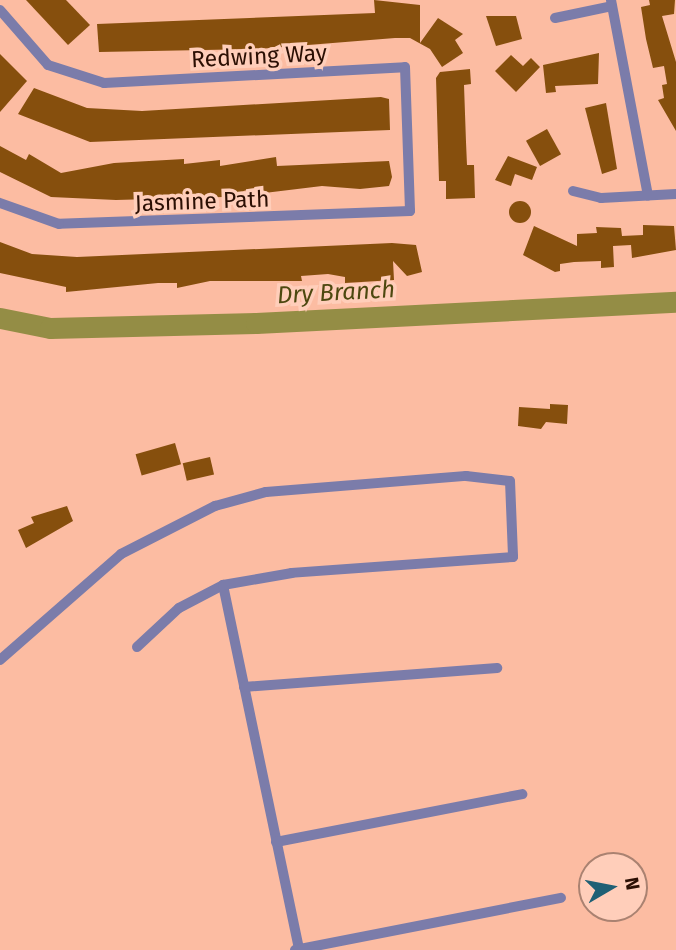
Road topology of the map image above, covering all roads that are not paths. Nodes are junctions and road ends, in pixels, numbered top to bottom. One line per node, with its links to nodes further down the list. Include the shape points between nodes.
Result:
1 (612, 3): 3 (street); 6 (street)
2 (0, 10): 8 (street, Redwing Way, via 48,65 104,83 405,67)
3 (555, 18)
4 (573, 191): 6 (street, via 601,198)
5 (676, 194): 6 (street)
6 (648, 196)
7 (0, 203): 8 (street, Jasmine Path, via 59,224)
8 (410, 211)
9 (223, 585): 10 (street, via 179,608); 11 (street, via 292,573 513,557 510,481 466,476 266,492 215,506 121,554); 13 (street)
10 (137, 647)
11 (0, 660)
12 (497, 668): 13 (street)
13 (244, 687): 15 (street)
14 (522, 794): 15 (street)
15 (276, 842): 17 (street)
16 (561, 898): 17 (street)
17 (297, 950)

